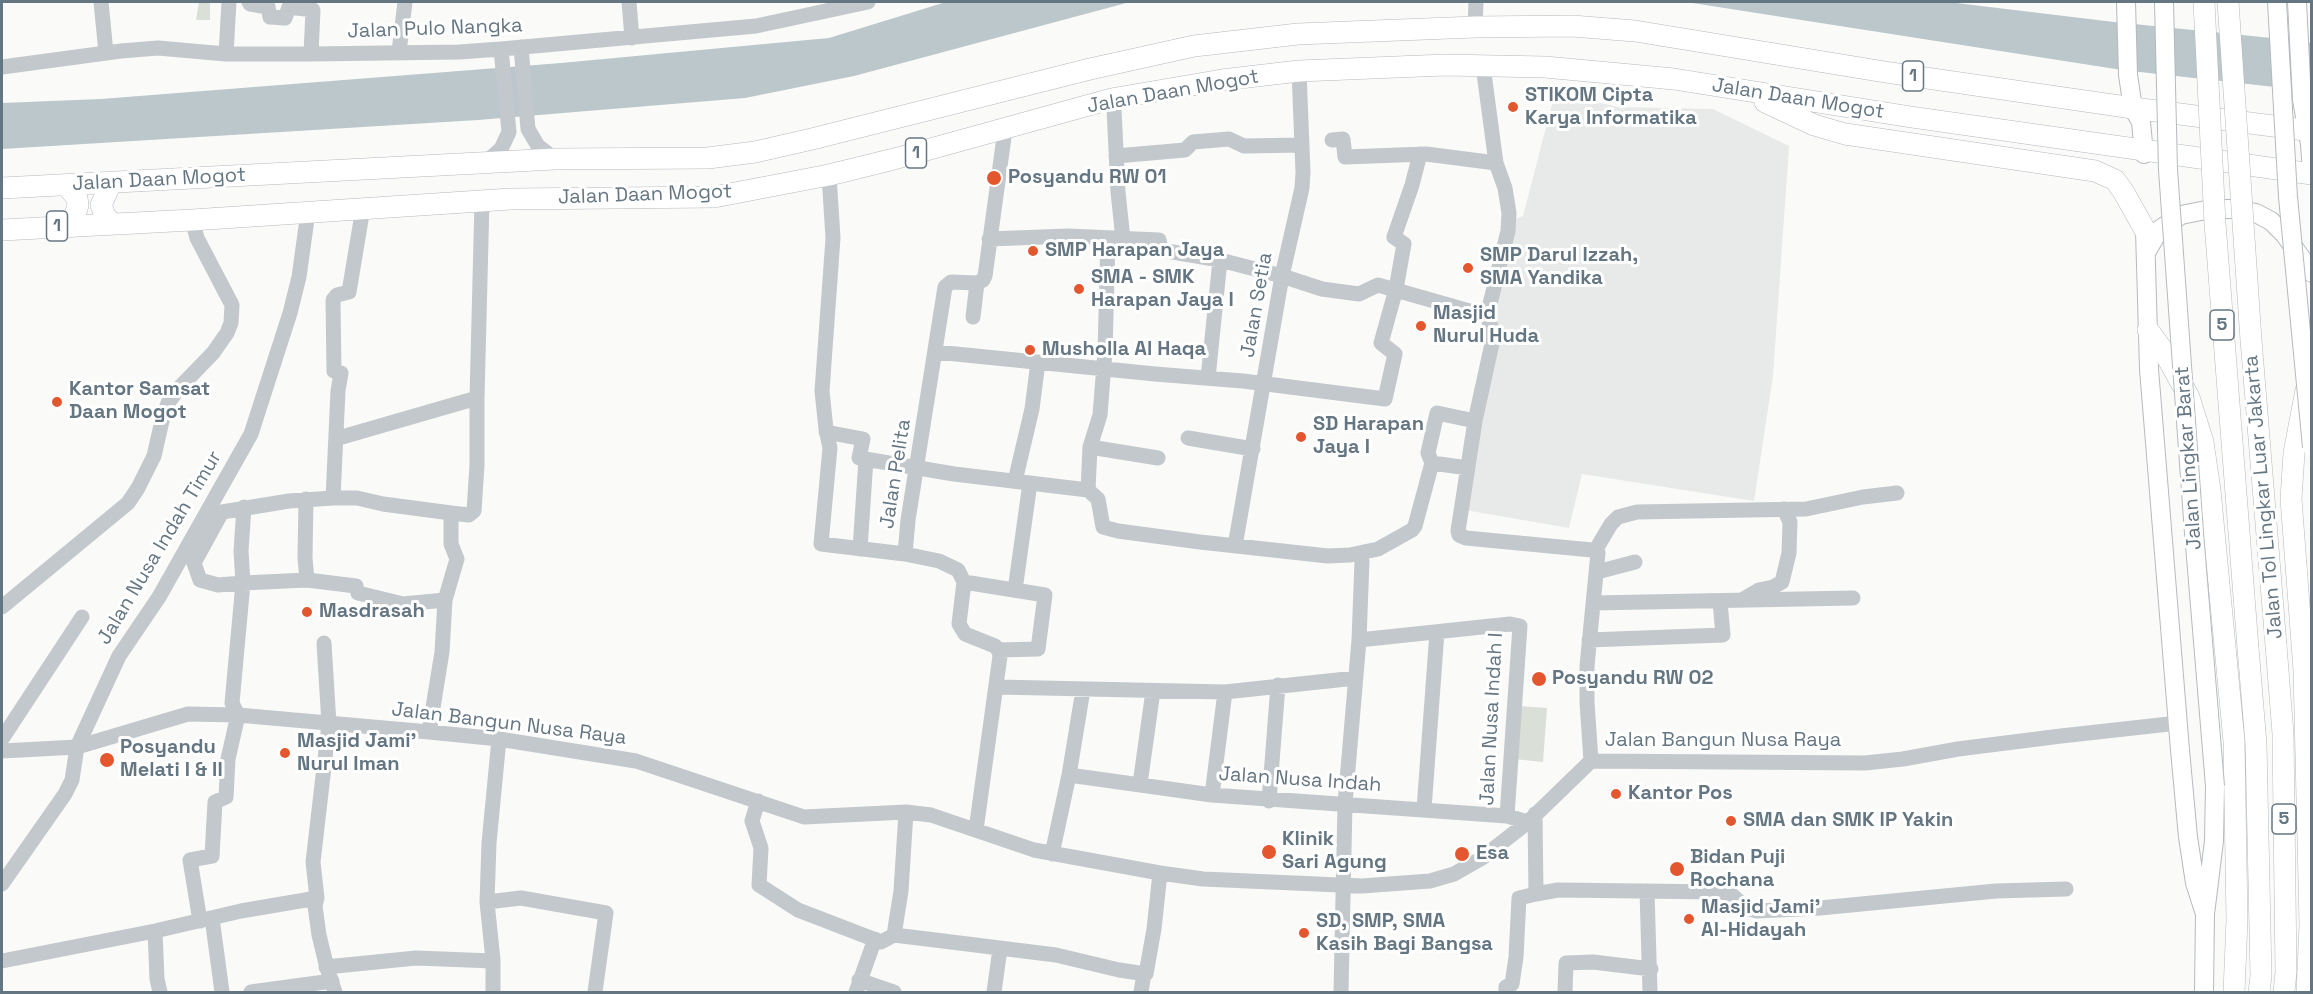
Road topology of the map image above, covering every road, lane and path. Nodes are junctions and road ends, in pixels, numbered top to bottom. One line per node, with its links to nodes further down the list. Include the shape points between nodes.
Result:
1 (101, 2): 20 (street)
2 (229, 2): 21 (street)
3 (249, 2): 14 (street, via 268,6 270,17 285,18 289,7)
4 (405, 2): 19 (street)
5 (629, 2): 17 (street)
6 (868, 2): 15 (street, Jalan Pulo Nangka)
7 (1476, 2): 16 (street)
8 (2164, 2): 151 (main road, Jalan Lingkar Barat, bridge, via 2169,181 2215,786 2214,841)
9 (2204, 2): 177 (highway, Jalan Tol Lingkar Luar Jakarta / 5, bridge, via 2216,234 2256,744)
10 (2228, 2): 178 (highway, Jalan Tol Lingkar Luar Jakarta / 5, bridge, via 2283,734)
11 (2277, 2): 78 (main road, bridge, via 2288,196)
12 (2297, 2): 32 (main road, via 2302,100)
13 (2125, 5): 29 (main road)
14 (316, 6): 22 (street)
15 (832, 6): 17 (street, Jalan Pulo Nangka, via 756,27)
16 (1476, 27): 29 (highway, Jalan Daan Mogot / 1, via 1572,26 1635,31); 39 (highway, Jalan Daan Mogot / 1, via 1237,39 1147,55 755,152 708,158)
17 (632, 38): 18 (street, Jalan Pulo Nangka)
18 (521, 51): 23 (street, Jalan Pulo Nangka); 39 (street, via 528,129 538,146)
19 (399, 52): 22 (street, Jalan Pulo Nangka); 23 (street, Jalan Pulo Nangka)
20 (106, 53): 21 (street, Jalan Pulo Nangka, via 158,48); 25 (street, Jalan Pulo Nangka)
21 (226, 54): 22 (street, Jalan Pulo Nangka)
22 (311, 54)
23 (502, 54): 40 (street, via 509,132 501,149)
24 (1483, 66): 26 (highway, Jalan Daan Mogot / 1); 27 (highway, Jalan Daan Mogot / 1, via 1545,67); 41 (street)
25 (2, 67)
26 (1299, 71): 28 (highway, Jalan Daan Mogot / 1); 35 (street, Jalan Setia)
27 (1714, 85): 30 (highway, Jalan Daan Mogot / 1); 33 (highway, via 1814,125)
28 (1111, 99): 31 (highway, Jalan Daan Mogot / 1); 38 (street)
29 (2133, 108): 32 (highway, Jalan Daan Mogot / 1); 36 (main road, via 2141,122)
30 (1911, 117): 33 (highway); 36 (highway, Jalan Daan Mogot / 1)
31 (1005, 130): 43 (highway, Jalan Daan Mogot / 1); 56 (street)
32 (2310, 130): 42 (main road)
33 (1868, 138): 54 (highway, via 2095,171 2115,180)
34 (1332, 140): 37 (street, via 1343,140 1345,157)
35 (1302, 145): 38 (street, via 1244,146 1229,139 1193,142 1185,150); 60 (street, Jalan Setia, via 1302,188)
36 (2144, 151): 42 (highway, Jalan Daan Mogot / 1)
37 (1420, 154): 41 (street); 62 (street, via 1394,237 1404,244)
38 (1116, 156): 55 (street)
39 (555, 159): 40 (highway, Jalan Daan Mogot / 1)
40 (485, 163): 44 (highway, Jalan Daan Mogot / 1)
41 (1496, 163): 63 (street, via 1505,188 1508,231)
42 (2312, 173)
43 (828, 175): 47 (highway, Jalan Daan Mogot / 1, via 714,197); 74 (street, via 833,238 823,369)
44 (111, 183): 45 (highway, Jalan Daan Mogot / 1); 51 (highway, via 101,205 106,218)
45 (66, 185): 46 (highway, Jalan Daan Mogot / 1); 52 (highway, via 78,205)
46 (2, 188)
47 (482, 201): 48 (highway, Jalan Daan Mogot / 1); 72 (street)
48 (363, 208): 49 (highway, Jalan Daan Mogot / 1); 75 (street, via 349,292 333,300 334,371 341,373)
49 (308, 212): 50 (highway, Jalan Daan Mogot / 1); 128 (street, Jalan Nusa Indah Timur, via 290,313 251,434 159,597 119,656)
50 (192, 220): 51 (highway, Jalan Daan Mogot / 1); 109 (street, via 197,238 232,305 227,333 168,403 154,456 128,503)
51 (113, 223): 52 (highway, Jalan Daan Mogot / 1)
52 (69, 225): 53 (highway, Jalan Daan Mogot / 1)
53 (2, 230)
54 (2145, 230): 57 (main road, Jalan Lingkar Barat)
55 (1115, 238): 56 (street); 58 (street, via 1159,240 1161,250); 69 (street)
56 (989, 239): 61 (street, via 985,276)
57 (2147, 251): 59 (main road, via 2159,230 2181,215 2234,209 2256,213 2271,222); 65 (main road, Jalan Lingkar Barat)
58 (1220, 260): 60 (street); 70 (street)
59 (2312, 273)
60 (1282, 276): 62 (street, via 1322,289 1359,294 1377,285); 71 (street, Jalan Setia)
61 (977, 283): 64 (street); 66 (street, Jalan Pelita, via 946,285)
62 (1396, 289): 63 (street); 71 (street, via 1381,343 1395,354 1385,399)
63 (1487, 316): 73 (street, via 1493,339)
64 (973, 317)
65 (2148, 330): 123 (main road, Jalan Lingkar Barat); 176 (highway, via 2189,397 2200,432 2210,490 2234,741)
66 (936, 352): 68 (street); 83 (street, Jalan Pelita)
67 (2312, 359): 179 (highway, via 2294,453 2291,499 2304,670 2310,924)
68 (1038, 362): 69 (street); 85 (street)
69 (1103, 369): 70 (street); 77 (street, via 1100,416)
70 (1208, 378): 71 (street)
71 (1265, 384): 79 (street, Jalan Setia)
72 (477, 398): 75 (street); 92 (street, via 474,511 469,515)
73 (1475, 421): 82 (street, via 1437,413 1428,453); 84 (street)
74 (826, 432): 81 (street, via 863,439 859,458); 94 (street, via 830,448 821,544)
75 (336, 437): 88 (street)
76 (1188, 438): 79 (street)
77 (1090, 447): 80 (street); 86 (street)
78 (2312, 447)
79 (1253, 449): 93 (street, Jalan Setia)
80 (1158, 458)
81 (866, 459): 83 (street); 94 (street)
82 (1432, 463): 84 (street); 93 (street, via 1415,526 1378,549 1328,556)
83 (918, 468): 85 (street); 96 (street, Jalan Pelita)
84 (1468, 468): 95 (street, via 1459,535)
85 (1023, 482): 86 (street); 103 (street)
86 (1088, 490): 93 (street, via 1098,499 1103,527)
87 (1897, 493): 91 (street, via 1806,509)
88 (333, 498): 89 (street); 92 (street, via 357,498)
89 (306, 499): 90 (street); 100 (street)
90 (244, 507): 102 (street); 102 (street, via 222,512 194,563 200,580 218,585)
91 (1784, 509): 95 (street, via 1637,512 1618,517); 106 (street, via 1790,522 1789,553 1782,582)
92 (451, 513): 105 (street, via 452,544 457,559)
93 (1235, 546)
94 (860, 549): 96 (street)
95 (1595, 551): 99 (street)
96 (905, 554): 101 (street, Jalan Pelita, via 955,567)
97 (1362, 561): 112 (street)
98 (1635, 562): 99 (street)
99 (1597, 572): 108 (street)
100 (307, 580): 102 (street); 105 (street, via 356,586 358,594 403,604)
101 (964, 582): 103 (street); 115 (street, via 959,624 965,634)
102 (243, 583): 122 (street, via 232,703)
103 (1015, 590): 115 (street, via 1045,595 1038,649)
104 (1853, 598): 106 (street)
105 (445, 600): 125 (street, via 442,652)
106 (1740, 601): 107 (street)
107 (1720, 602): 108 (street); 113 (street, via 1723,634)
108 (1593, 603): 113 (street)
109 (2, 607)
110 (82, 618): 127 (street)
111 (1437, 632): 112 (street); 137 (street); 139 (street, Jalan Nusa Indah I, via 1520,626)
112 (1359, 640): 116 (street)
113 (1589, 640): 130 (street, via 1587,702)
114 (324, 643): 124 (street)
115 (998, 650): 118 (street)
116 (1356, 678): 117 (street); 136 (street)
117 (1278, 686): 121 (street); 135 (street)
118 (997, 687): 119 (street); 141 (street)
119 (1083, 690): 120 (street); 131 (street)
120 (1153, 691): 121 (street); 132 (street)
121 (1225, 692): 133 (street)
122 (238, 715): 124 (street, Jalan Bangun Nusa Raya); 128 (street, Jalan Bangun Nusa Raya, via 188,714); 152 (street, via 228,759 226,797 215,802 212,856 190,860)
123 (2178, 723): 130 (street, Jalan Bangun Nusa Raya, via 1865,763); 151 (main road, Jalan Lingkar Barat, via 2188,837)
124 (329, 724): 125 (street, Jalan Bangun Nusa Raya); 149 (street, via 313,862)
125 (429, 732): 126 (street, Jalan Bangun Nusa Raya)
126 (498, 739): 134 (street, Jalan Bangun Nusa Raya, via 636,761); 150 (street)
127 (2, 740)
128 (77, 747): 129 (street, Jalan Bangun Nusa Raya); 144 (street, Jalan Nusa Indah Timur, via 72,780 65,794)
129 (2, 752)
130 (1591, 761): 140 (street, Jalan Bangun Nusa Raya)
131 (1069, 775): 132 (street, Jalan Nusa Indah); 142 (street)
132 (1140, 784): 133 (street, Jalan Nusa Indah)
133 (1212, 795): 135 (street, Jalan Nusa Indah)
134 (758, 801): 138 (street, Jalan Bangun Nusa Raya, via 804,817); 155 (street, via 752,821 761,848 759,885 798,910)
135 (1269, 801): 136 (street, Jalan Nusa Indah)
136 (1345, 804): 137 (street, Jalan Nusa Indah); 145 (street)
137 (1424, 809): 139 (street, Jalan Nusa Indah)
138 (906, 812): 141 (street, Jalan Bangun Nusa Raya, via 931,815); 154 (street)
139 (1507, 816): 140 (street, Jalan Nusa Indah)
140 (1531, 818): 145 (street, Jalan Bangun Nusa Raya, via 1482,858 1454,874 1403,884); 148 (street)
141 (976, 830): 142 (street, Jalan Bangun Nusa Raya)
142 (1052, 854): 143 (street, Jalan Bangun Nusa Raya)
143 (1160, 873): 145 (street, Jalan Bangun Nusa Raya, via 1203,879); 160 (street)
144 (2, 884)
145 (1343, 885): 171 (street)
146 (2066, 889): 147 (street, via 1757,911 1746,908 1726,892)
147 (1647, 891): 148 (street, via 1558,890); 159 (street)
148 (1536, 894): 172 (street, via 1519,898 1516,957 1512,984 1506,987)
149 (317, 898): 152 (street, via 241,910); 161 (street, via 315,906)
150 (487, 902): 158 (street); 167 (street, via 521,898 606,913)
151 (2205, 914): 175 (main road, Jalan Lingkar Barat)
152 (206, 920): 153 (street); 164 (street)
153 (155, 931): 157 (street); 163 (street)
154 (894, 935): 155 (street, via 881,942); 156 (street)
155 (875, 939): 162 (street)
156 (1000, 949): 160 (street, via 1056,955); 169 (street)
157 (2, 961)
158 (493, 961): 161 (street, via 416,958); 166 (street)
159 (1651, 969): 173 (street, via 1566,963); 174 (street)
160 (1144, 974): 170 (street)
161 (331, 980): 165 (street)
162 (857, 986): 168 (street)
163 (160, 993)
164 (222, 993)
165 (251, 993)
166 (493, 993)
167 (595, 993)
168 (894, 993)
169 (994, 993)
170 (1141, 993)
171 (1341, 993)
172 (1506, 993)
173 (1565, 993)
174 (1650, 993)
175 (2204, 993)
176 (2234, 993)
177 (2259, 993)
178 (2284, 993)
179 (2307, 993)

